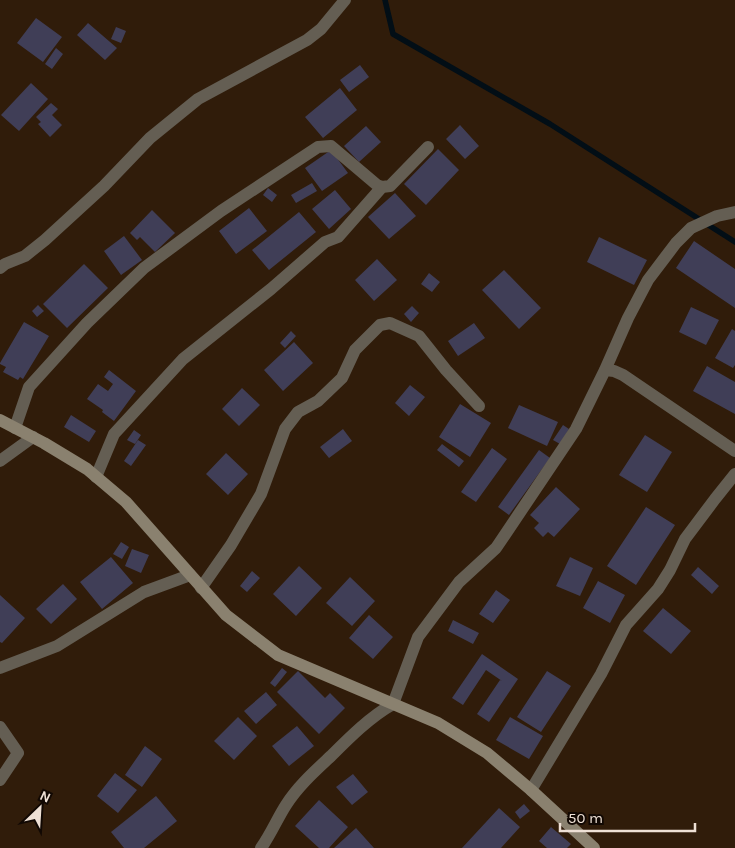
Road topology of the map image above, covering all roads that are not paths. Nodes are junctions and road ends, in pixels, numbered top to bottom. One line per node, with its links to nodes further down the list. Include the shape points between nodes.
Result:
1 (345, 0): 5 (street, via 322,29 308,40 198,100 150,138 45,240 25,256)
2 (428, 147): 3 (street, via 390,186)
3 (382, 187): 9 (street, via 331,146 318,147 221,211 144,268 86,323 29,387); 14 (street, via 338,237 325,242 182,359 114,434)
4 (735, 212): 6 (street, via 691,228 676,243 648,280)
5 (0, 268)
6 (605, 370): 11 (street, via 623,375); 18 (street, via 576,429 496,548 459,582 418,637)
7 (479, 406): 16 (street, via 418,336 390,323 380,325 355,350 342,378 318,400 298,412 285,429 261,494)
8 (0, 420): 9 (street)
9 (15, 428): 10 (street)
10 (33, 437): 12 (street); 14 (street)
11 (735, 451)
12 (0, 461)
13 (735, 474): 21 (street, via 686,539 658,589 626,625 601,674)
14 (96, 478): 15 (street, via 126,502)
15 (190, 575): 16 (street); 17 (street, via 144,592 57,646)
16 (201, 588): 18 (street, via 226,616 278,655)
17 (0, 668)
18 (393, 704): 21 (street, via 438,723 487,753); 22 (street, via 374,716 304,782 286,804)
19 (0, 727): 20 (street, via 18,753)
20 (0, 780)
21 (531, 790): 23 (street)
22 (261, 848)
23 (594, 848)

